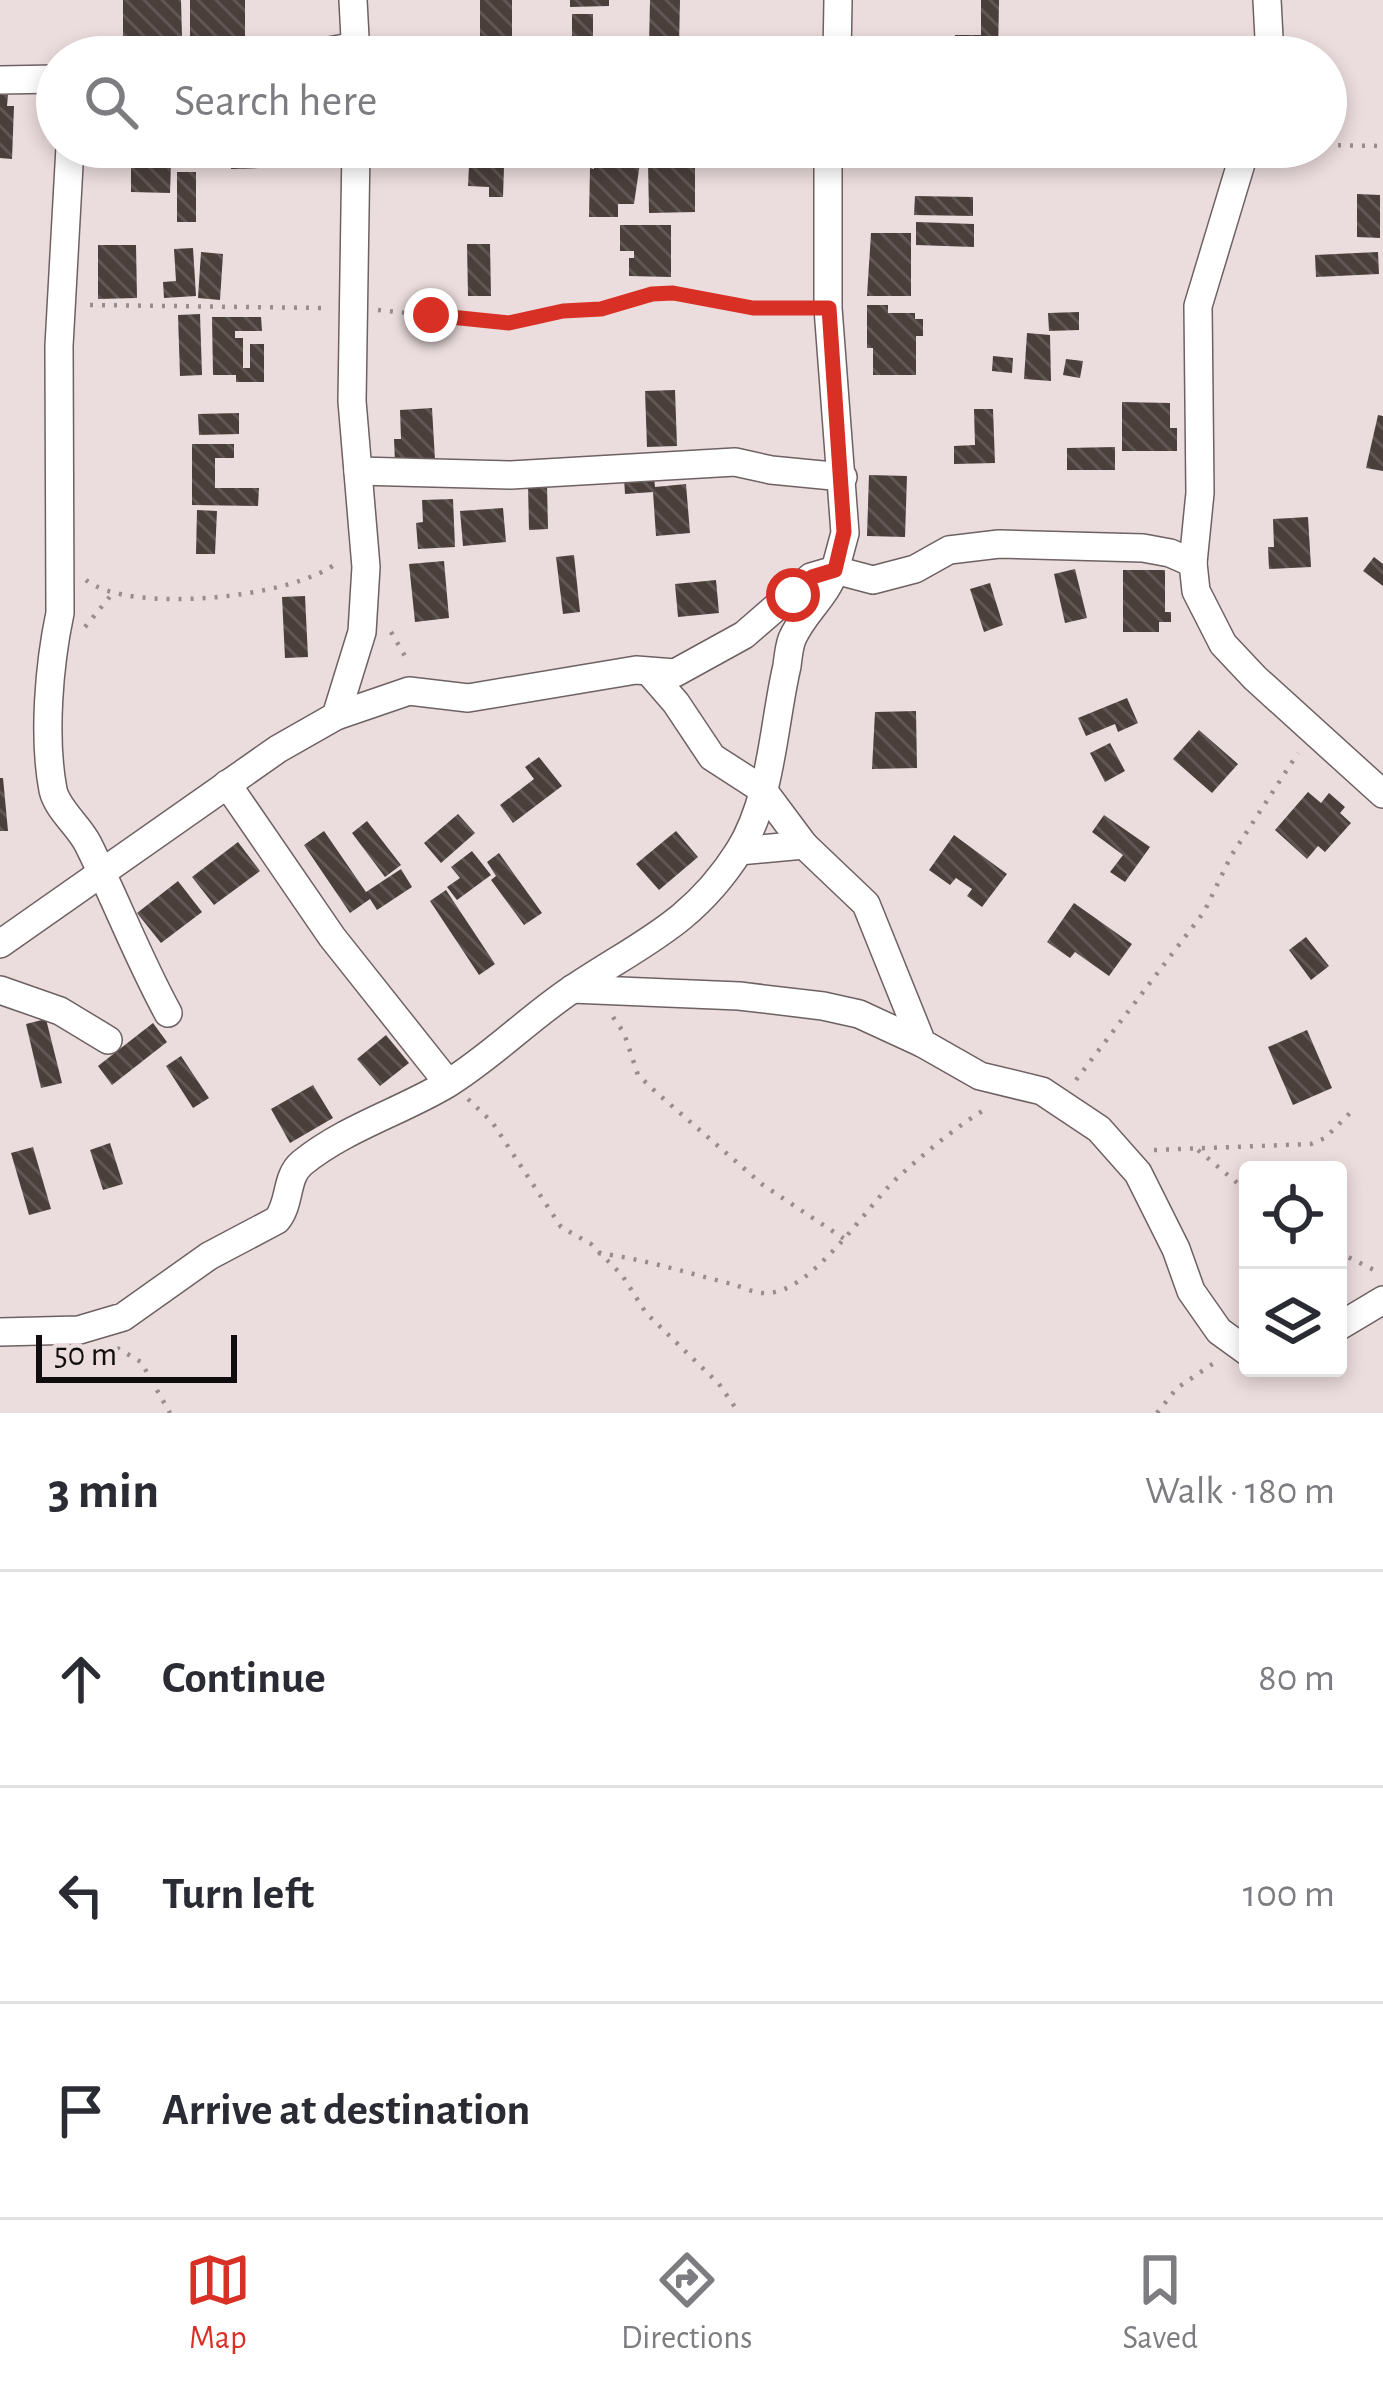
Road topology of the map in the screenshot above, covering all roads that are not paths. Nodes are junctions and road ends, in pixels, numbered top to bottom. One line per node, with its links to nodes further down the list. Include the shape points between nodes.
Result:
1 (353, 0): 4 (street)
2 (838, 0): 5 (street)
3 (1267, 0): 6 (street)
4 (355, 36)
5 (837, 36)
6 (1269, 36)
7 (36, 79): 8 (street)
8 (0, 80)
9 (69, 168): 26 (street, via 54,794)
10 (356, 168): 13 (street)
11 (827, 168): 14 (street)
12 (1240, 168): 15 (street, via 1198,306)
13 (358, 471): 14 (street, via 511,475 735,462); 20 (street, via 362,632)
14 (843, 477): 18 (street)
15 (1196, 519): 16 (street, via 1182,536); 17 (street)
16 (1143, 548): 17 (street); 18 (street, via 975,545 873,580)
17 (1193, 563): 23 (street, via 1196,591 1223,644)
18 (835, 570): 19 (street, via 812,577 744,635 675,673); 22 (street, via 792,639)
19 (650, 673): 20 (street, via 468,698 397,694); 22 (street, via 712,758)
20 (336, 716): 21 (street)
21 (227, 784): 26 (street); 33 (street, via 332,937)
22 (763, 790): 24 (street); 25 (street)
23 (1383, 794)
24 (804, 845): 25 (street); 32 (street, via 866,904)
25 (739, 851): 29 (street, via 692,909)
26 (102, 876): 27 (street); 30 (street)
27 (0, 944)
28 (0, 990): 31 (street, via 60,1011)
29 (578, 991): 32 (street, via 806,1003 859,1014); 33 (street)
30 (168, 1012)
31 (108, 1040)
32 (922, 1043): 37 (street, via 980,1076 1054,1100 1099,1129 1138,1173 1191,1291)
33 (448, 1083): 36 (street, via 301,1164 285,1211 268,1227 208,1256 123,1317 79,1330)
34 (1383, 1300): 35 (street)
35 (1347, 1322)
36 (0, 1332)
37 (1239, 1346)

